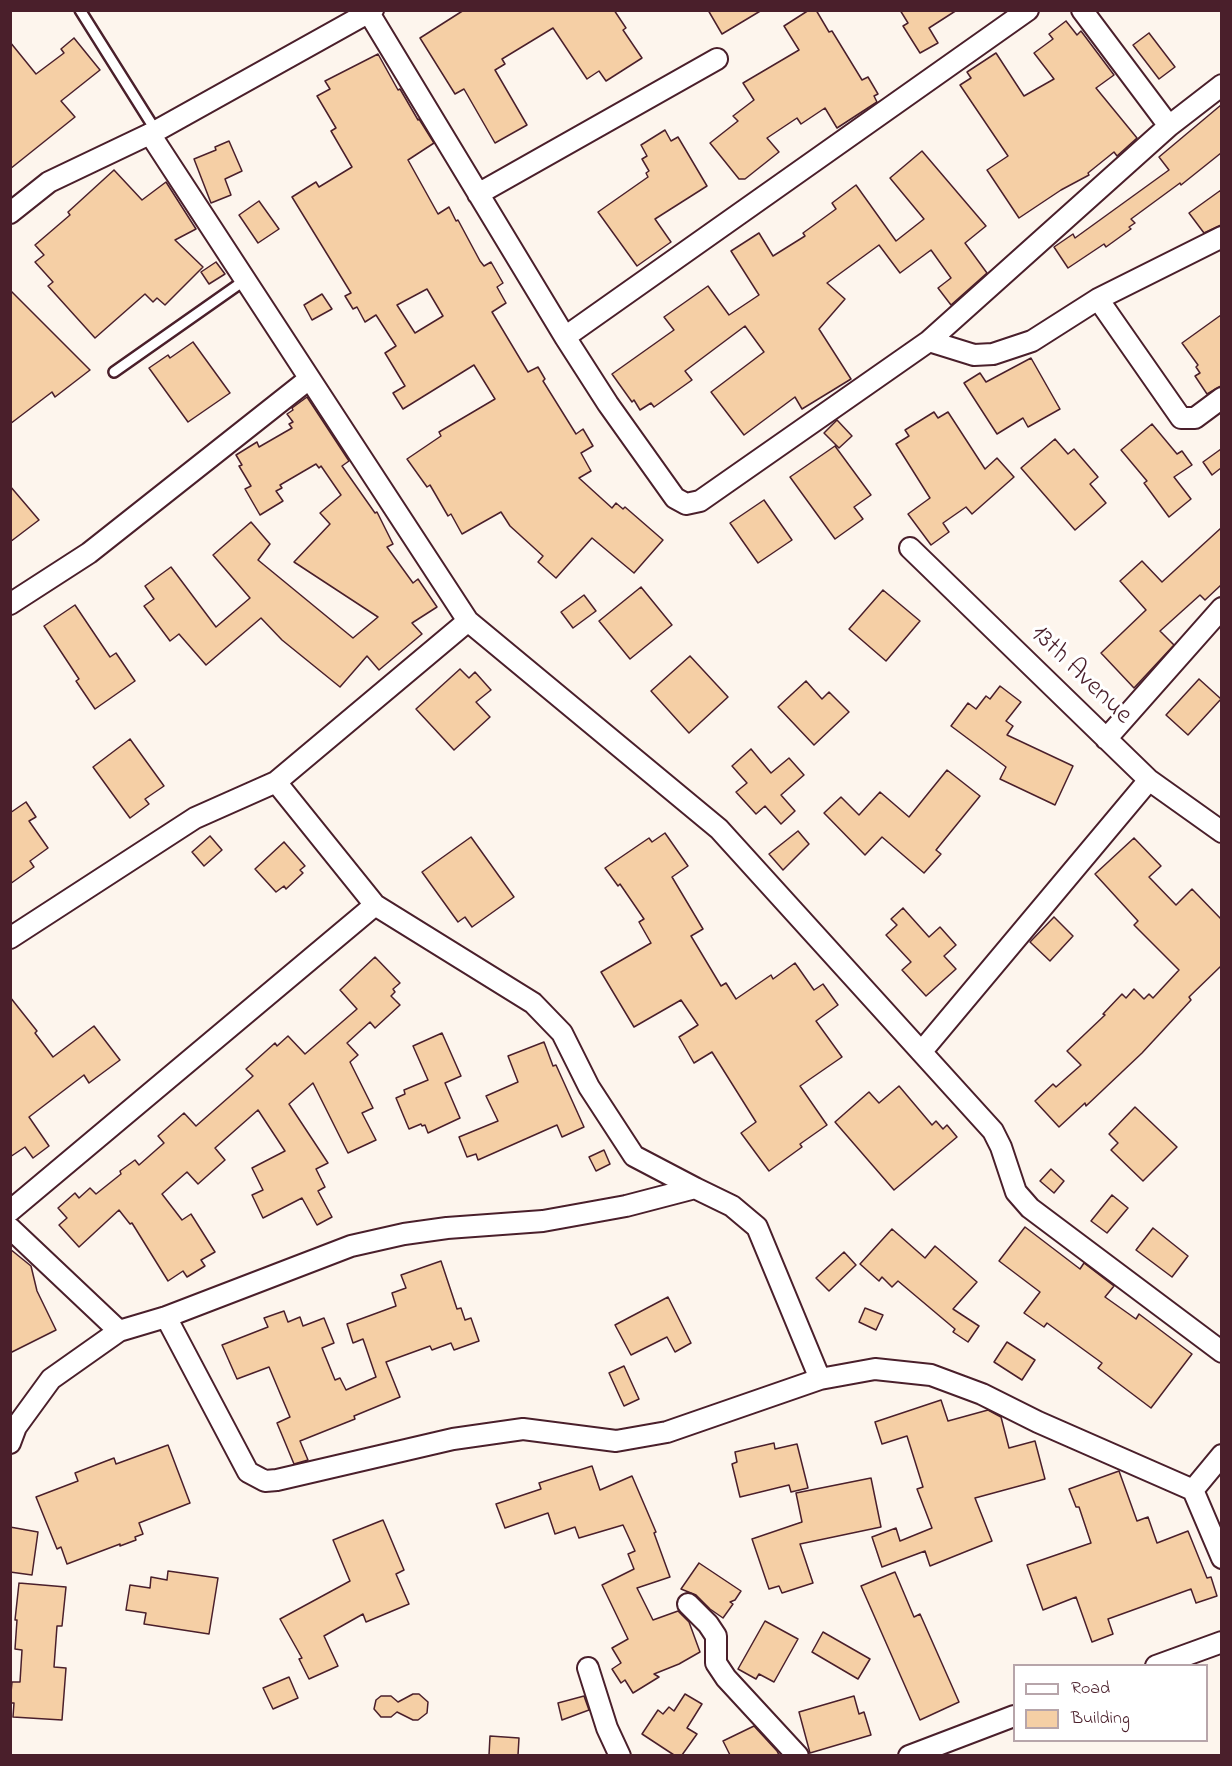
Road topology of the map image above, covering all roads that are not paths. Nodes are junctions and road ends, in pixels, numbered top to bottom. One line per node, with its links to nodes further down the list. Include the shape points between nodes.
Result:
1 (80, 10): 8 (lane)
2 (1028, 10): 14 (street)
3 (1082, 10): 7 (street)
4 (371, 12): 8 (street); 9 (street)
5 (717, 59): 9 (street)
6 (1221, 85): 7 (street)
7 (1169, 126): 15 (street)
8 (153, 132): 10 (street, via 49,182); 12 (street)
9 (478, 194): 14 (street)
10 (10, 213)
11 (1221, 237): 13 (street)
12 (245, 280): 16 (lane); 17 (street)
13 (1098, 299): 15 (street, via 1032,341 993,354 974,355); 18 (street, via 1180,418 1195,418)
14 (565, 337): 15 (street, via 675,498 686,504 700,501)
15 (929, 341)
16 (114, 372)
17 (309, 379): 20 (street, via 89,554); 22 (street)
18 (1221, 398)
19 (910, 548): 23 (street, 13th Avenue)
20 (10, 604)
21 (1221, 608): 23 (street)
22 (468, 621): 25 (street); 29 (street, via 719,829)
23 (1106, 739): 24 (street, 13th Avenue)
24 (1149, 780): 26 (street, 13th Avenue); 29 (street)
25 (276, 782): 27 (street); 28 (street, via 195,818)
26 (1221, 832)
27 (375, 905): 30 (street, via 533,1003 562,1033 588,1086 634,1156); 31 (street)
28 (10, 938)
29 (922, 1051): 35 (street, via 993,1131 1016,1192 1030,1208)
30 (695, 1188): 33 (street, via 543,1221 447,1228 351,1246); 36 (street, via 732,1206 757,1227)
31 (10, 1211)
32 (10, 1228): 34 (street)
33 (166, 1317): 34 (street); 36 (street, via 248,1472 265,1481 453,1439 523,1429 616,1441 667,1432)
34 (119, 1331): 37 (street, via 51,1379 16,1427)
35 (1221, 1352)
36 (820, 1379): 39 (street, via 875,1369 931,1375 982,1394)
37 (10, 1443)
38 (1221, 1455): 39 (street)
39 (1193, 1490): 40 (street)
40 (1221, 1558)
41 (688, 1604): 47 (street, via 716,1636 716,1663 726,1678)
42 (1221, 1642): 43 (street)
43 (1159, 1664)
44 (588, 1668): 46 (street)
45 (1013, 1716): 48 (street)
46 (620, 1755)
47 (798, 1755)
48 (909, 1755)

